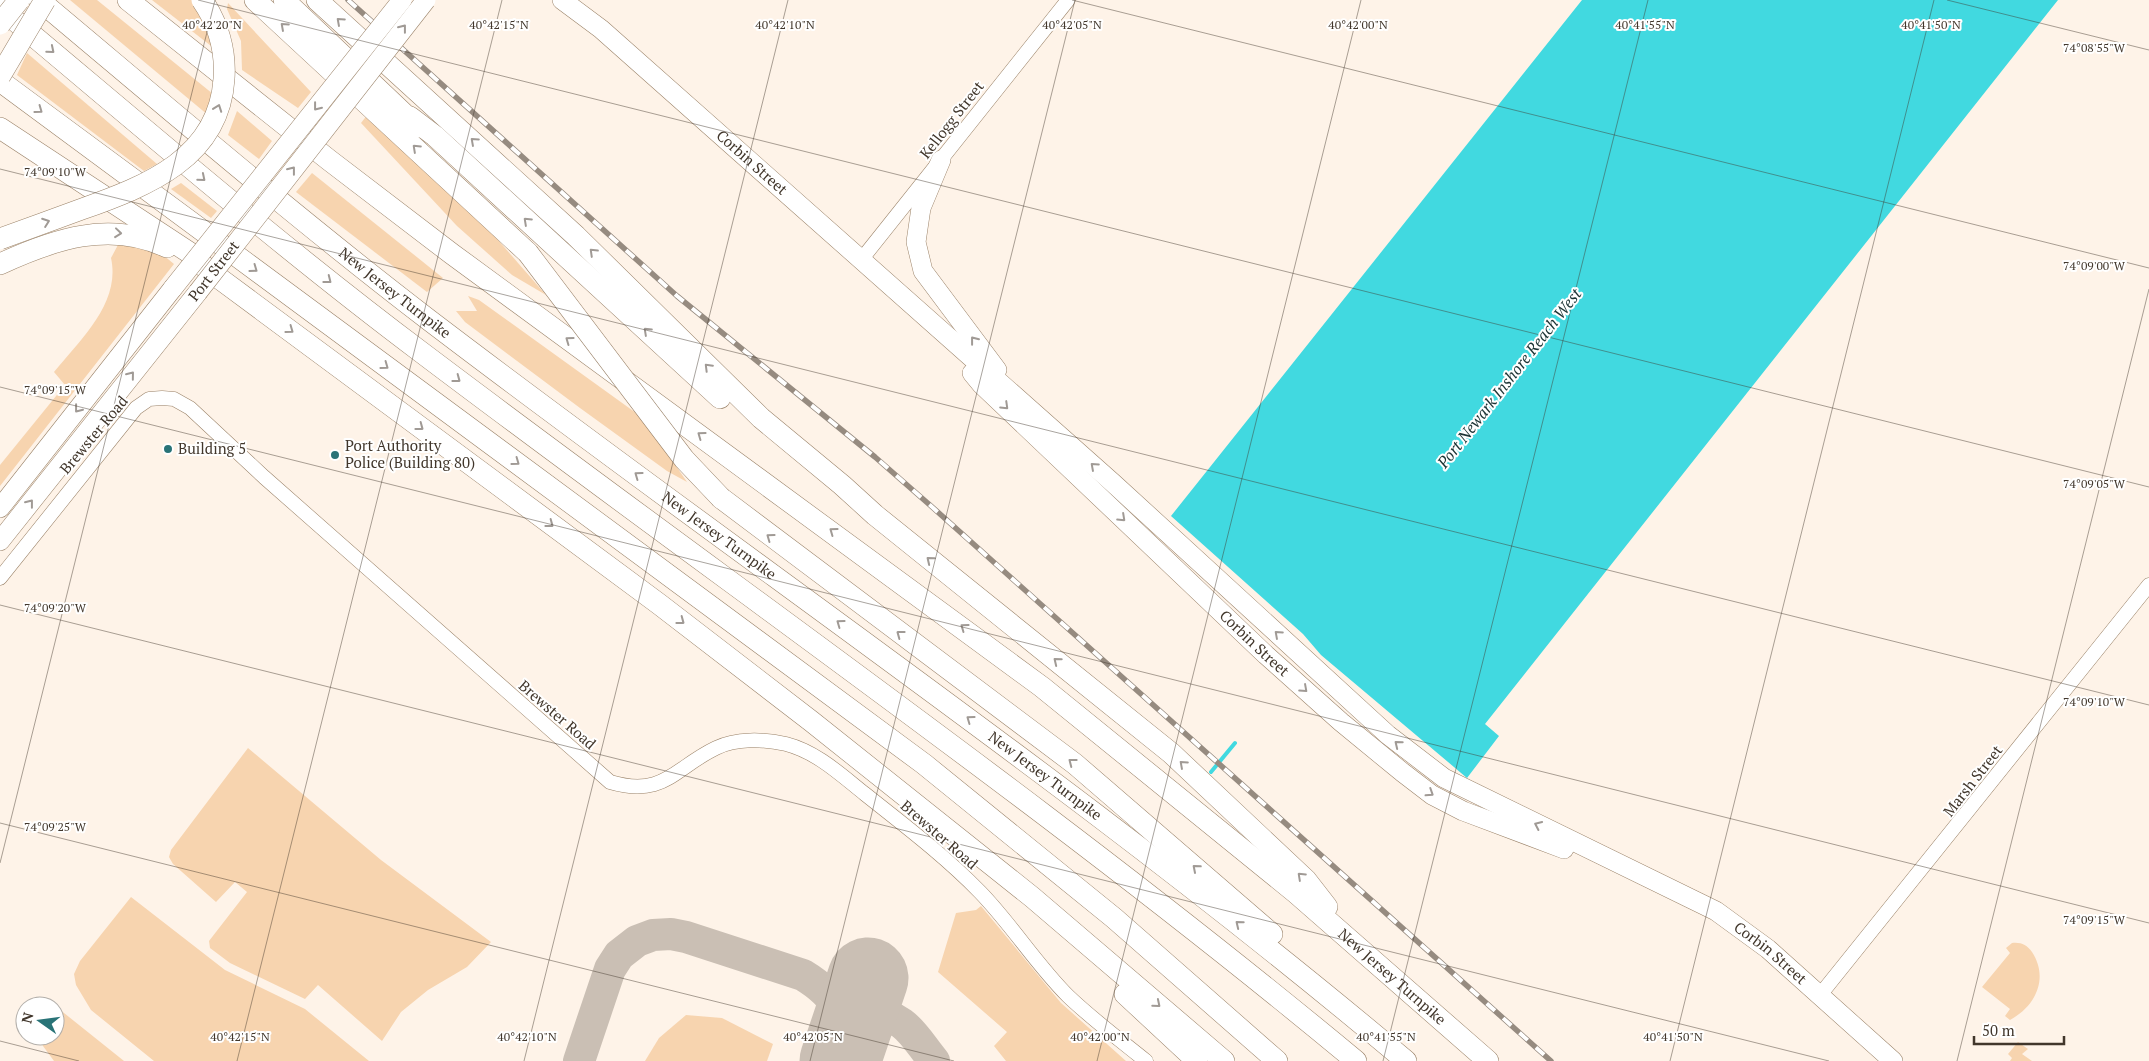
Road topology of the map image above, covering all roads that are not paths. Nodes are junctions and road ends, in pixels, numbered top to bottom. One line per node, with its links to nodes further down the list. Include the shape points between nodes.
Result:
1 (19, 0): 14 (highway, bridge)
2 (39, 0): 36 (highway, New Jersey Turnpike, one-way to 2, via 1105,819 420,312 289,210)
3 (45, 0): 15 (highway, bridge)
4 (128, 0): 34 (highway, New Jersey Turnpike, one-way to 4, via 1198,811 1011,662 452,254)
5 (202, 0): 20 (highway, one-way to 5, bridge, via 140,186 175,166 198,144 217,112 224,75 220,38)
6 (255, 0): 21 (highway, one-way to 6)
7 (284, 0): 17 (highway)
8 (317, 0): 28 (highway, one-way to 8, via 761,418 569,230)
9 (402, 0): 27 (main road, Port Street, one-way to 27, bridge)
10 (426, 0): 29 (main road, Port Street, one-way to 10, bridge)
11 (562, 0): 22 (main road, Corbin Street, via 601,30)
12 (1068, 0): 19 (street, Kellogg Street)
13 (0, 8): 41 (highway, New Jersey Turnpike, one-way to 41, via 345,294 1023,797 1151,895)
14 (0, 24)
15 (0, 76)
16 (0, 81): 40 (highway, one-way to 40, via 924,764 1114,918)
17 (410, 117): 21 (highway, via 506,220); 28 (highway, one-way to 17, via 830,486 728,405 435,136)
18 (0, 128): 24 (highway, via 155,229)
19 (940, 160): 22 (street, Kellogg Street); 26 (main road, one-way to 19, via 923,271 916,242 921,208)
20 (0, 239)
21 (528, 253): 36 (highway, one-way to 21, bridge, via 1286,946 1112,794 722,498 684,458)
22 (861, 260): 25 (main road, Corbin Street)
23 (0, 264): 24 (highway, one-way to 24, via 63,240 113,232 162,245)
24 (208, 270): 32 (highway, one-way to 32, via 703,638)
25 (938, 330): 26 (main road, Corbin Street); 33 (main road, Corbin Street, one-way to 33, via 981,384 1266,655 1340,722 1402,772 1432,795 1463,811 1576,854)
26 (1026, 406): 33 (main road, Corbin Street, one-way to 26, via 1444,778 1419,760)
27 (0, 508)
28 (875, 515): 34 (highway, one-way to 28, via 1306,880 1179,760)
29 (0, 541)
30 (0, 578): 37 (street, Brewster Road, via 142,402 156,398 179,402 202,418 264,477 610,782 636,786 667,781 702,756 732,743 774,742 812,754 889,813 979,890 1069,996)
31 (2149, 585): 35 (street, Marsh Street)
32 (985, 862): 38 (highway); 39 (highway, one-way to 39, via 1032,897)
33 (1630, 868): 35 (main road, Corbin Street, via 1716,911 1762,944)
34 (1353, 941): 43 (highway, New Jersey Turnpike)
35 (1820, 995): 44 (main road, Corbin Street)
36 (1331, 999): 42 (highway, New Jersey Turnpike)
37 (1146, 1061)
38 (1197, 1061)
39 (1224, 1061)
40 (1277, 1061)
41 (1356, 1061)
42 (1406, 1061)
43 (1488, 1061)
44 (1893, 1061)

